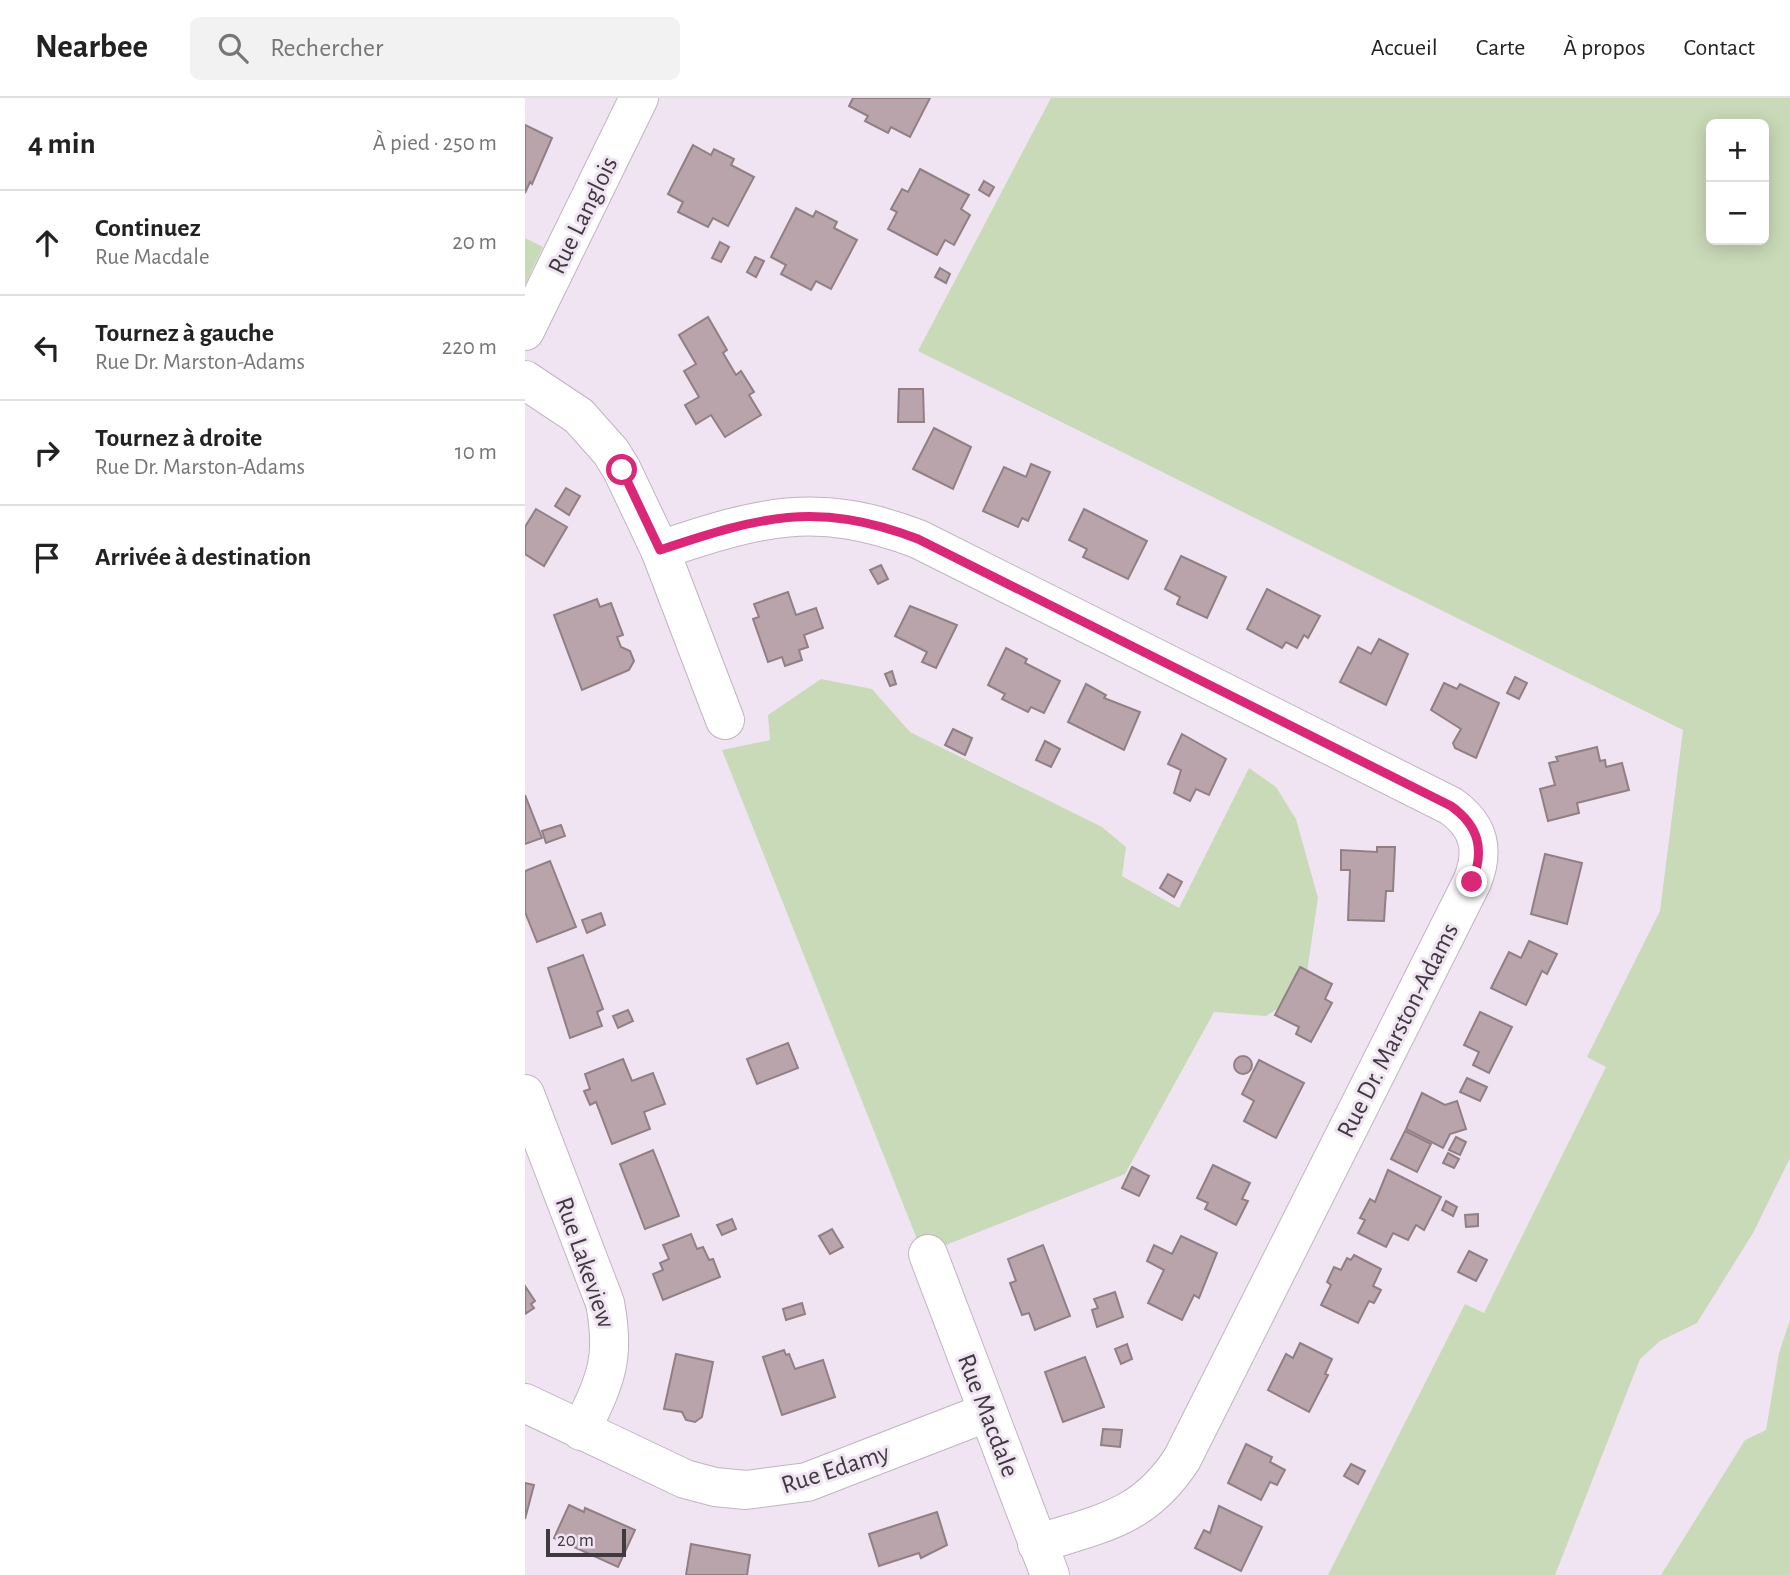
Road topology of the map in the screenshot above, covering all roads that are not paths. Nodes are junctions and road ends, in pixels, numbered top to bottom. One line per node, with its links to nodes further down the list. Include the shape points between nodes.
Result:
1 (639, 98): 2 (street, Rue Langlois)
2 (525, 331)
3 (525, 380): 4 (street, via 579,416 611,452)
4 (660, 550): 5 (street); 11 (street, Rue Dr. Marston-Adams, via 750,521 784,516 830,516 886,527 1451,806 1476,831 1479,857 1472,882 1182,1459 1160,1490 1133,1511)
5 (725, 720)
6 (525, 1094): 10 (street, Rue Lakeview, via 604,1303 612,1337 609,1364)
7 (928, 1254): 9 (street, Rue Macdale)
8 (525, 1403): 10 (street, Rue Edamy)
9 (988, 1412): 10 (street, Rue Edamy, via 807,1482 776,1489 715,1487 685,1479); 11 (street, Rue Macdale)
10 (581, 1431)
11 (1043, 1559)

